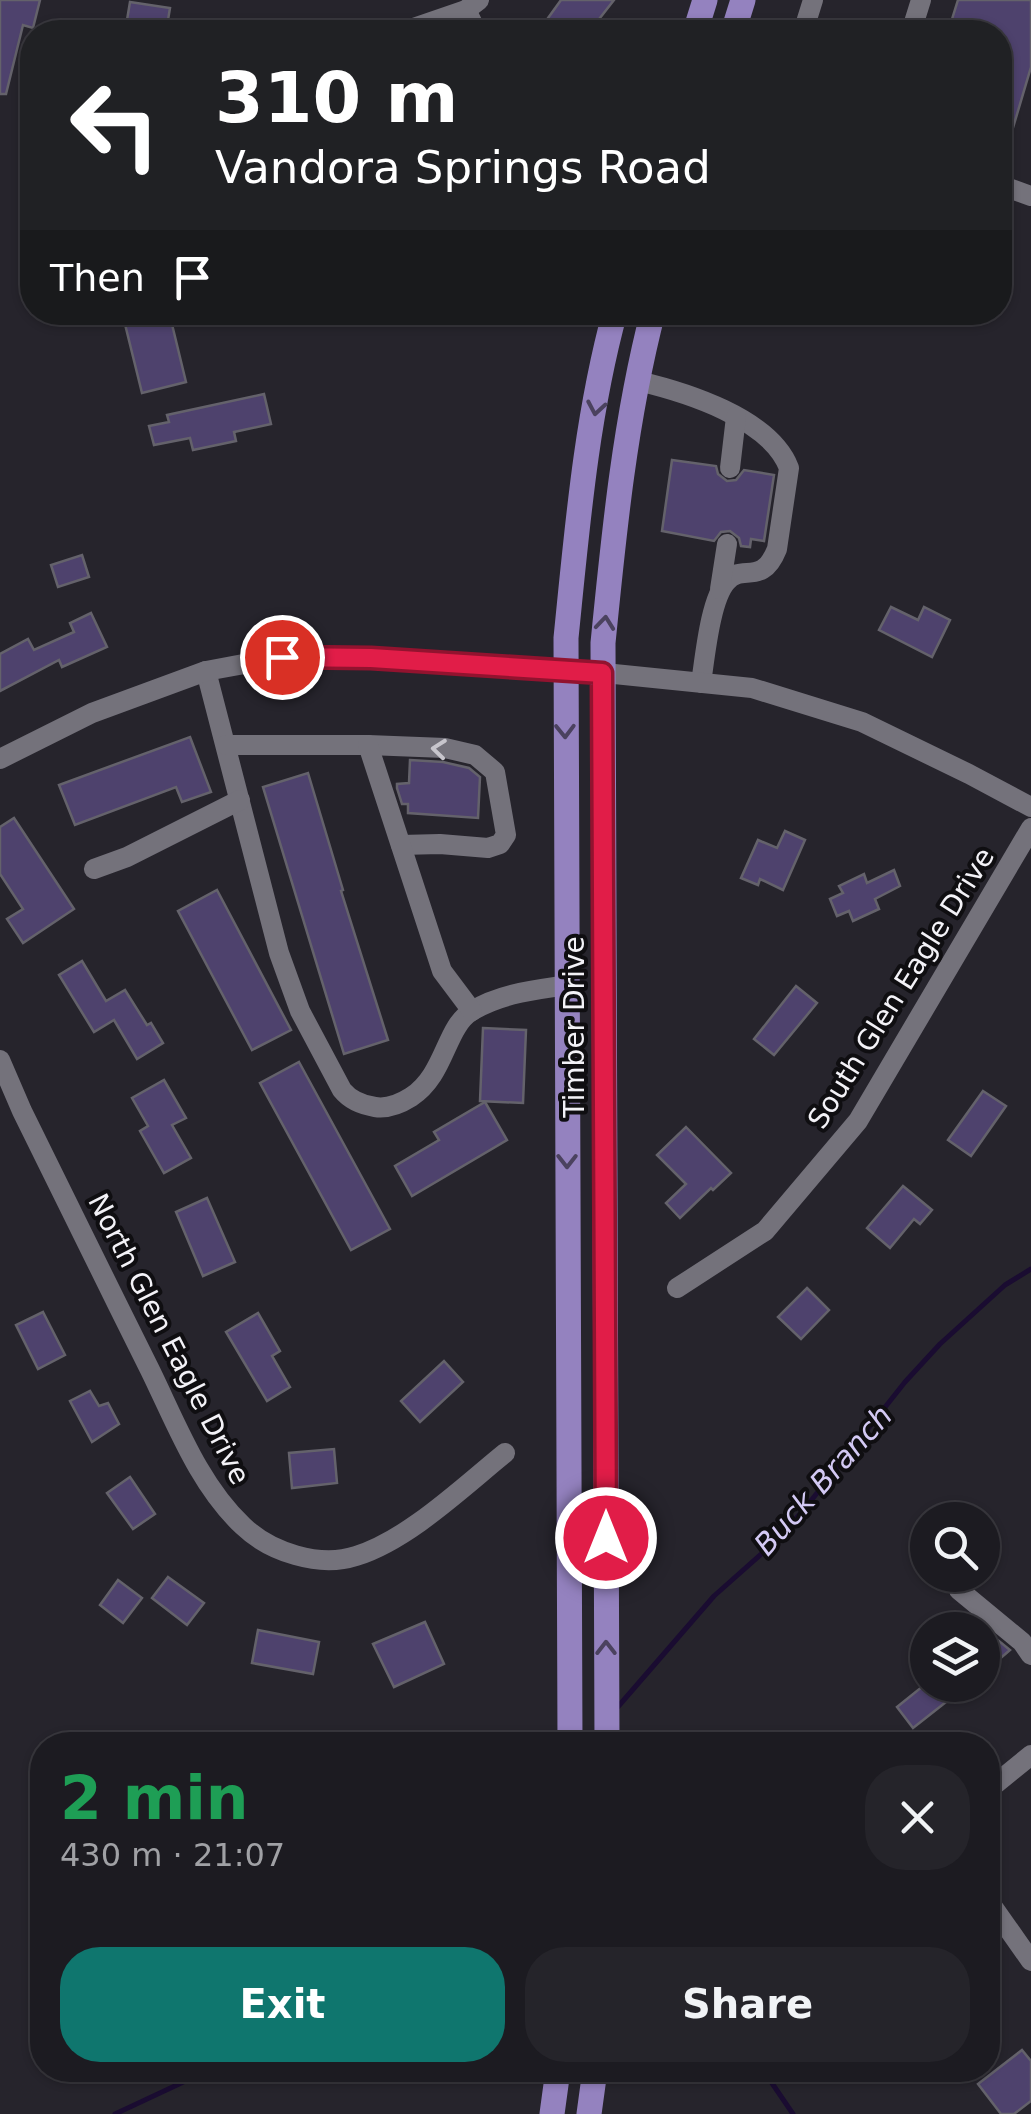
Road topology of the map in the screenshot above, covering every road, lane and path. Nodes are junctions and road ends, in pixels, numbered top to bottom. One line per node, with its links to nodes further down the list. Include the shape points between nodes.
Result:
1 (472, 5): 2 (street)
2 (433, 20)
3 (613, 325): 10 (main road, Timber Drive, one-way to 10, via 584,474)
4 (650, 325): 5 (main road, Timber Drive)
5 (638, 382): 6 (street, via 676,390); 12 (main road, Timber Drive, one-way to 5)
6 (736, 417): 7 (street); 9 (street, via 784,456 788,480 772,561 763,570 727,579)
7 (730, 468)
8 (727, 544): 9 (street)
9 (719, 596): 13 (street)
10 (566, 669): 11 (street, via 282,657); 12 (street); 22 (main road, Timber Drive, one-way to 22)
11 (206, 672): 14 (street); 16 (street, via 92,712)
12 (602, 673): 13 (street); 30 (main road, Timber Drive, one-way to 12)
13 (701, 683): 18 (street, via 752,688 862,722)
14 (226, 744): 15 (street); 17 (street)
15 (368, 745): 20 (street); 20 (street, one-way to 15, via 500,844 506,835 495,772 475,755 445,748)
16 (0, 760)
17 (240, 800): 21 (street); 23 (street, via 278,953 300,1010 348,1097 385,1108 408,1100 428,1083)
18 (1031, 807)
19 (1031, 828): 25 (street, South Glen Eagle Drive, via 858,1121 766,1231)
20 (401, 845): 23 (street, via 442,971)
21 (94, 869)
22 (568, 985): 23 (street, via 521,991); 29 (main road, Timber Drive, one-way to 29)
23 (472, 1010)
24 (0, 1060): 26 (street, North Glen Eagle Drive, via 190,1450 244,1527 266,1544 304,1557 354,1557 415,1526)
25 (677, 1288)
26 (506, 1453)
27 (961, 1592): 28 (street)
28 (1031, 1655)
29 (570, 1732)
30 (607, 1732)
31 (1031, 1754): 32 (street)
32 (1000, 1780)
33 (1000, 1917): 34 (street)
34 (1031, 1961)
35 (556, 2082): 37 (main road)
36 (594, 2082): 38 (main road)
37 (552, 2114)
38 (590, 2114)

